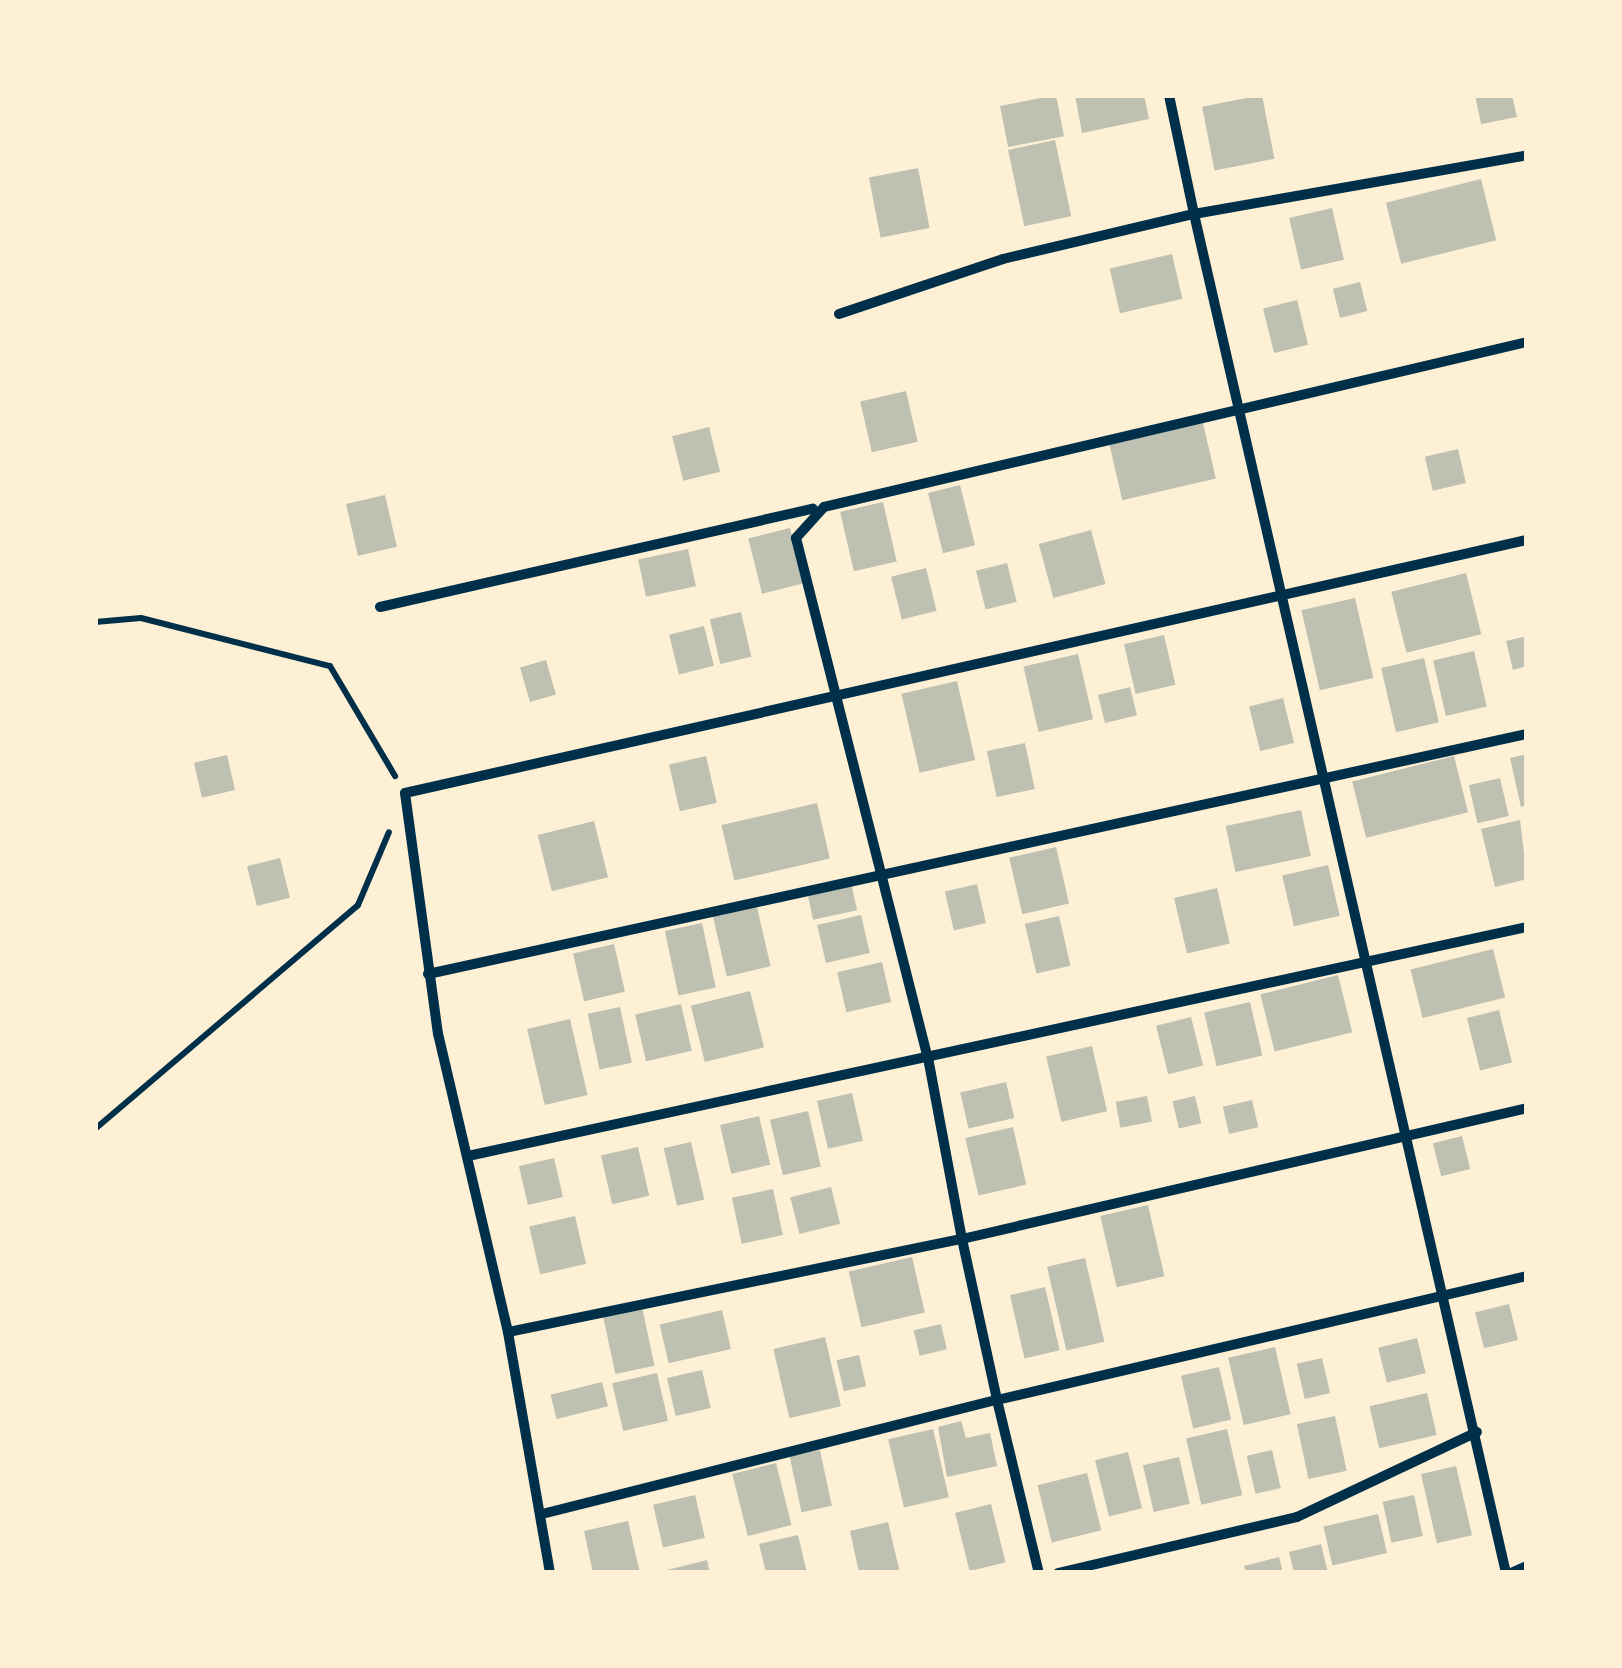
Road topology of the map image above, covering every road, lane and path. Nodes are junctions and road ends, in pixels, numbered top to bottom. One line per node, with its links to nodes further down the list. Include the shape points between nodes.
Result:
1 (1169, 95): 3 (street)
2 (1527, 155): 3 (street)
3 (1194, 214): 4 (street, via 1003,258); 6 (street)
4 (840, 314)
5 (1527, 342): 6 (street)
6 (1240, 404): 7 (street); 9 (street)
7 (824, 506): 10 (street); 12 (street, via 796,538)
8 (1527, 540): 9 (street)
9 (1284, 598): 12 (street); 14 (street)
10 (380, 607)
11 (95, 622): 15 (path, via 140,618 330,666)
12 (832, 692): 15 (street); 16 (street)
13 (1527, 734): 14 (street)
14 (1329, 776): 16 (street); 18 (street)
15 (405, 793): 19 (street); 22 (path, via 358,904)
16 (881, 872): 19 (street); 20 (street)
17 (1527, 927): 18 (street)
18 (1369, 960): 20 (street); 23 (street)
19 (428, 974): 24 (street)
20 (929, 1063): 24 (street); 25 (street)
21 (1527, 1108): 23 (street)
22 (95, 1129)
23 (1405, 1130): 25 (street); 27 (street)
24 (468, 1156): 28 (street)
25 (962, 1239): 28 (street); 29 (street)
26 (1527, 1276): 27 (street)
27 (1440, 1295): 29 (street); 30 (street)
28 (508, 1332): 31 (street)
29 (997, 1400): 31 (street); 34 (street)
30 (1477, 1432): 35 (street, via 1297,1518); 36 (street)
31 (542, 1514): 33 (street)
32 (1527, 1566): 36 (street)
33 (550, 1573)
34 (1039, 1573)
35 (1058, 1573)
36 (1508, 1573)

